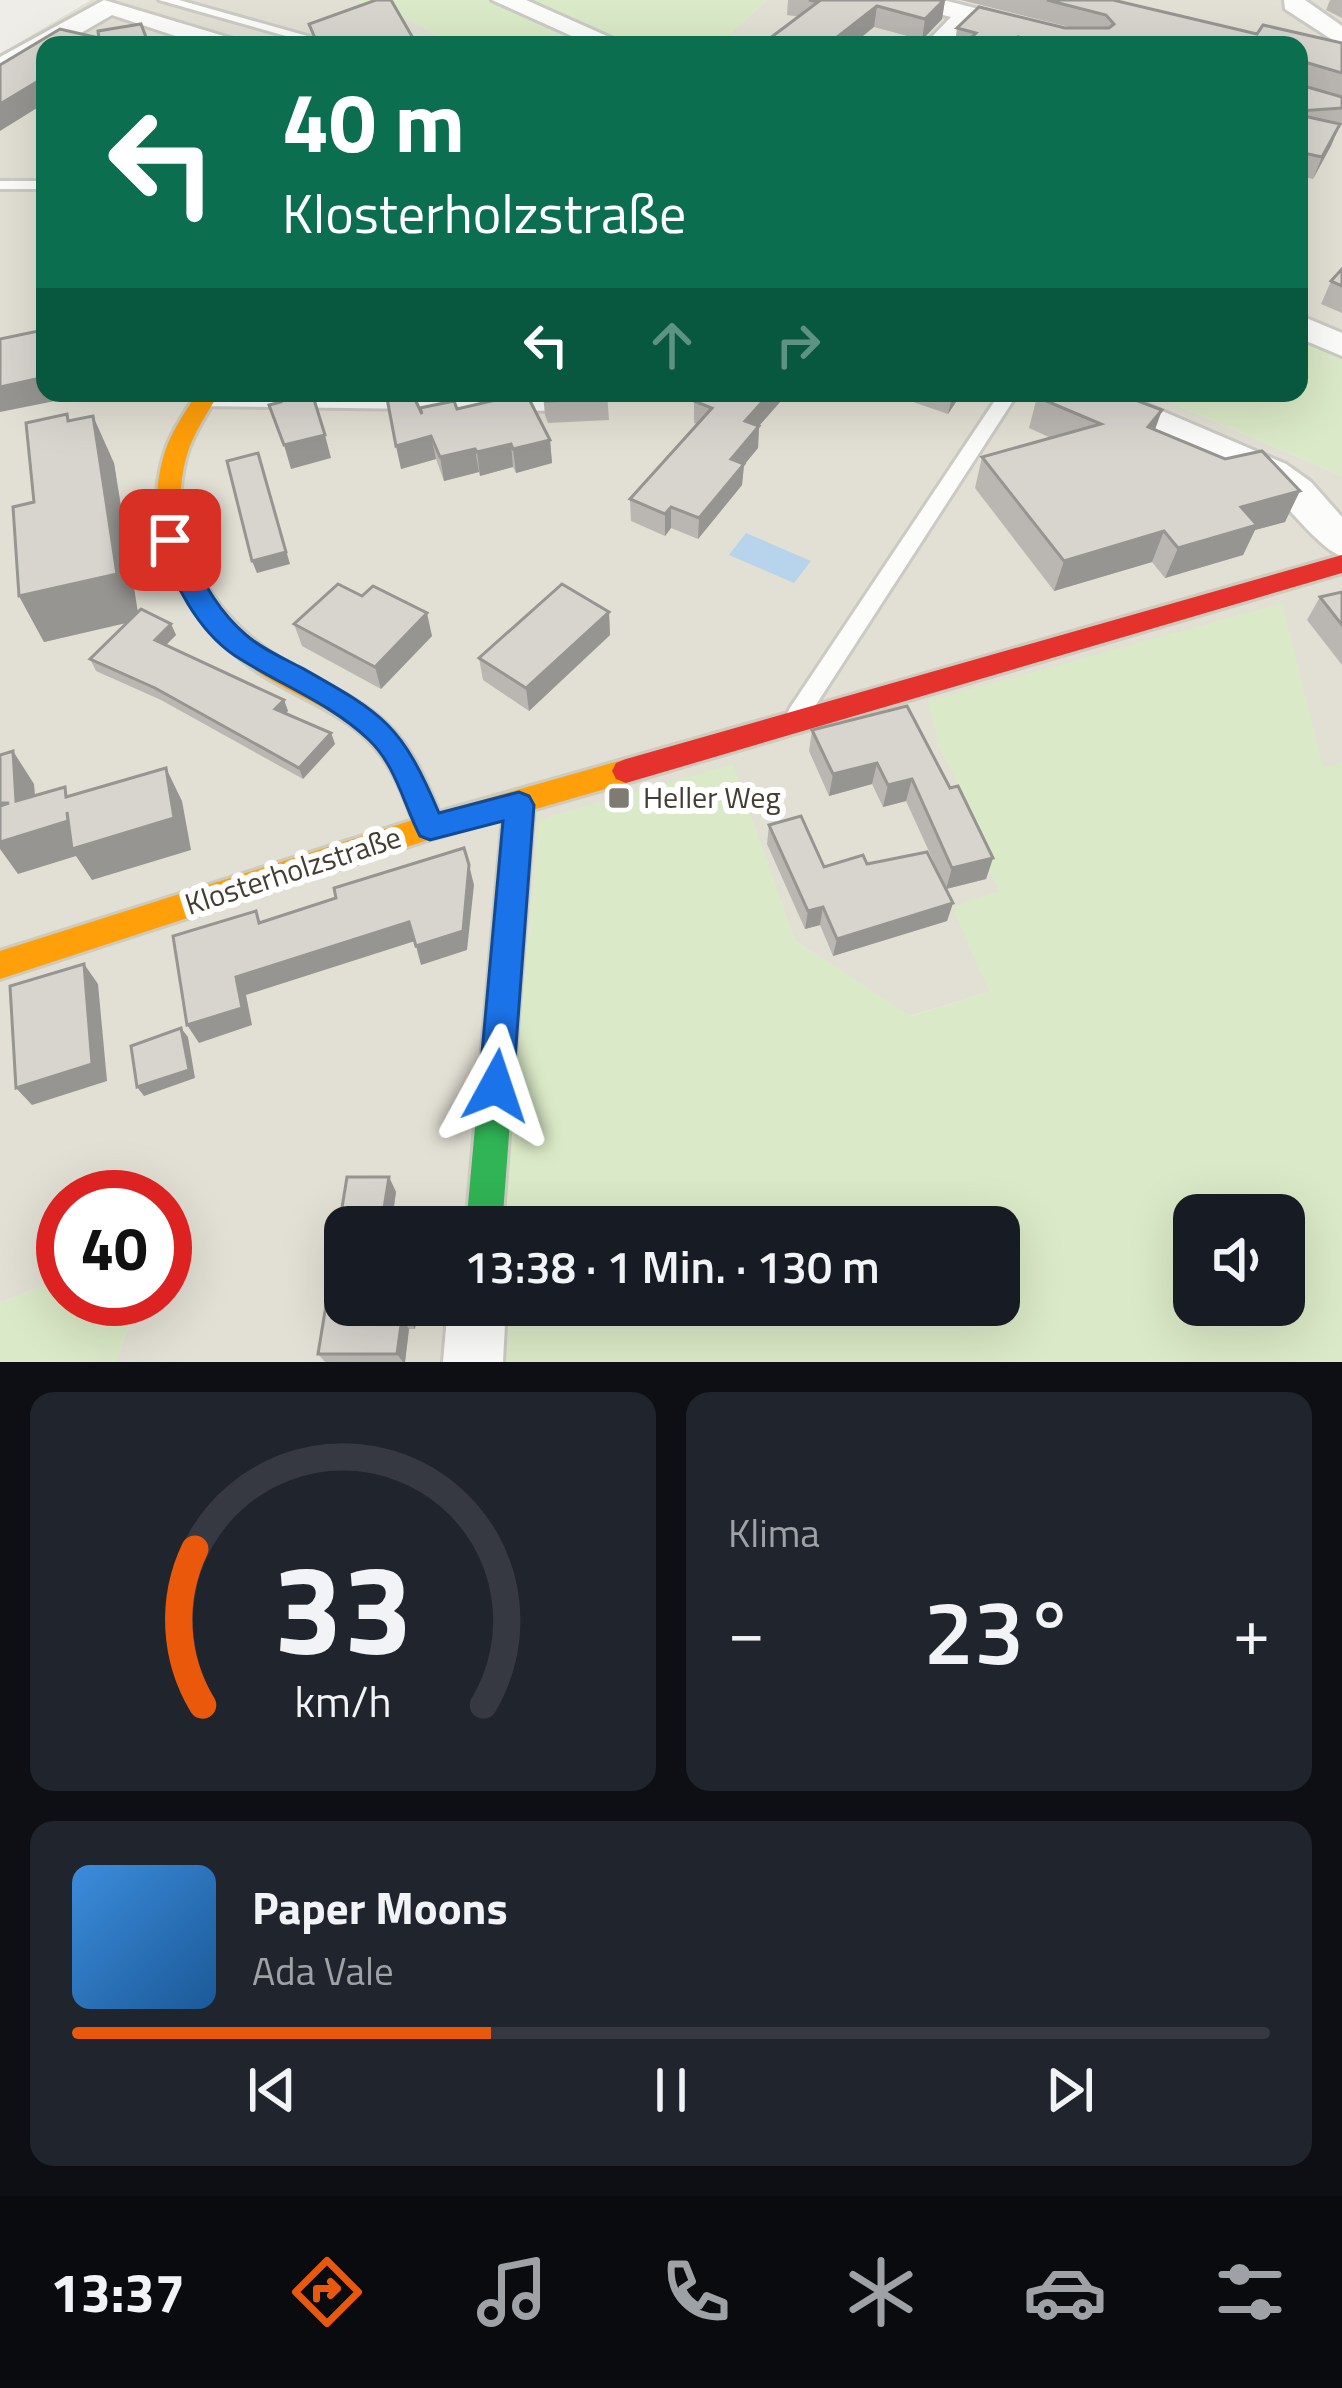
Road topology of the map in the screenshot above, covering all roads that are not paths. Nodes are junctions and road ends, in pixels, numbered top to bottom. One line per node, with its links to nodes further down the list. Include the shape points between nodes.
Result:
1 (165, 0): 9 (lane)
2 (504, 0): 10 (street)
3 (914, 0): 6 (street)
4 (118, 3): 7 (street); 8 (street)
5 (1294, 4): 13 (street)
6 (969, 14): 11 (street); 12 (street)
7 (58, 36)
8 (204, 36)
9 (299, 36)
10 (592, 36)
11 (946, 36)
12 (1056, 36)
13 (1342, 38)
14 (36, 48): 15 (street)
15 (0, 68)
16 (0, 185): 17 (lane)
17 (36, 185)
18 (1308, 329): 19 (street)
19 (1342, 346)
20 (204, 402): 29 (street, via 171,467 170,540 185,578 240,646 380,733 401,757)
21 (392, 402): 24 (lane)
22 (1003, 402): 27 (lane)
23 (1110, 402): 25 (street, via 1273,472)
24 (578, 406)
25 (1342, 542)
26 (1342, 564): 27 (street, Klosterholzstraße)
27 (794, 719): 28 (street, Klosterholzstraße)
28 (519, 805): 29 (street, Klosterholzstraße); 31 (street)
29 (430, 827): 30 (street, Klosterholzstraße)
30 (0, 965)
31 (486, 1206)
32 (476, 1326): 33 (street)
33 (473, 1362)

